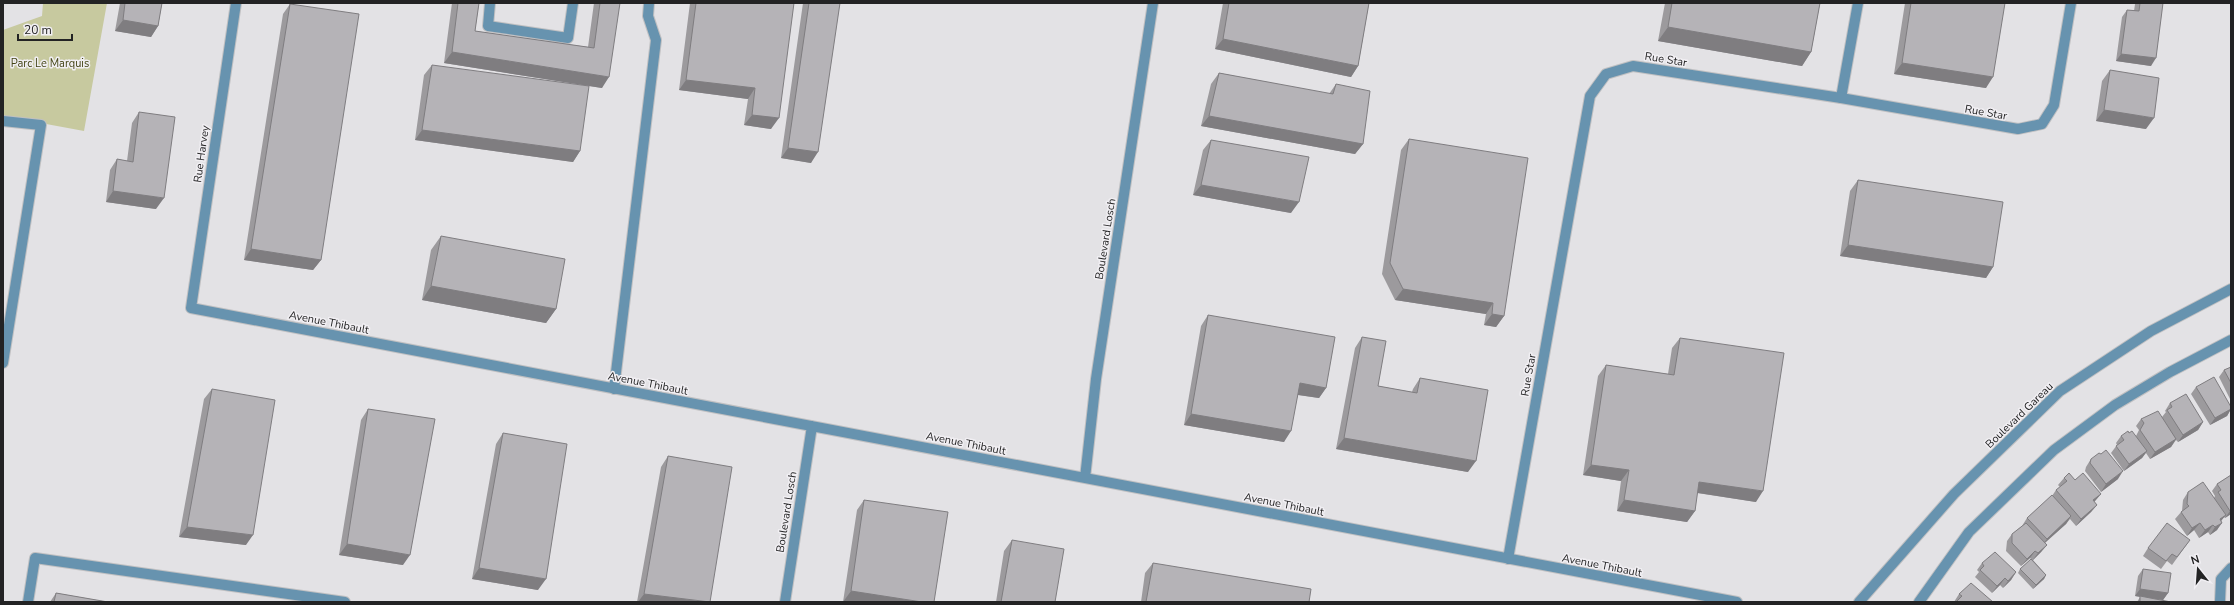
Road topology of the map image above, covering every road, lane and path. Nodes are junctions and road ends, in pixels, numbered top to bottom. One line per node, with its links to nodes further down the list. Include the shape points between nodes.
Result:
1 (236, 3): 11 (street, Rue Harvey)
2 (490, 3): 3 (street, via 488,26 568,38)
3 (573, 3)
4 (650, 3): 14 (street, via 648,16 656,40)
5 (1153, 3): 16 (street, Boulevard Losch, via 1096,379)
6 (1858, 3): 8 (street)
7 (2071, 3): 8 (street, Rue Star, via 2054,105 2042,124 2018,130)
8 (1841, 98): 17 (street, Rue Star, via 1633,66 1606,74 1602,79 1590,96)
9 (3, 121): 13 (street, via 41,125)
10 (2231, 289): 24 (street, Boulevard Gareau, via 2151,332 2060,391 1954,494)
11 (191, 308): 14 (street, Avenue Thibault)
12 (2231, 340): 25 (street, via 2115,405 2054,450 1970,532)
13 (3, 363)
14 (614, 389): 15 (street, Avenue Thibault)
15 (812, 426): 16 (street, Avenue Thibault); 22 (street, Boulevard Losch)
16 (1085, 478): 17 (street, Avenue Thibault)
17 (1508, 559): 19 (street, Avenue Thibault)
18 (2231, 568): 26 (street, via 2221,579)
19 (1727, 601): 23 (street, Avenue Thibault)
20 (28, 602): 21 (street, via 35,558)
21 (345, 602)
22 (785, 602)
23 (1736, 602)
24 (1859, 602)
25 (1919, 602)
26 (2220, 602)

